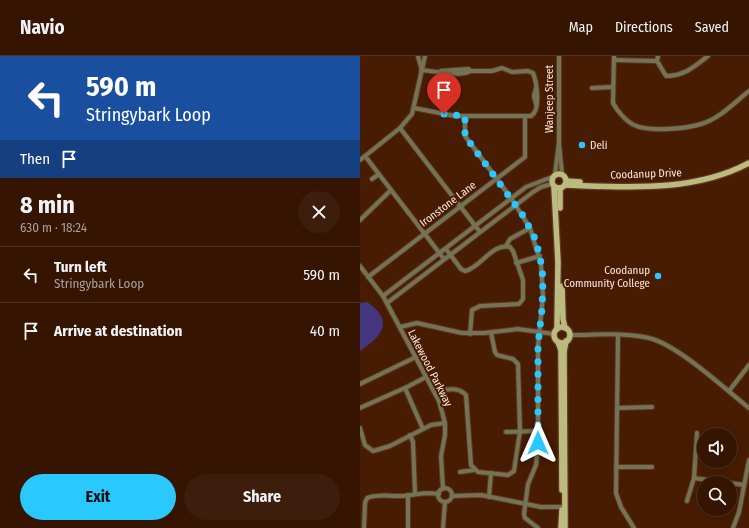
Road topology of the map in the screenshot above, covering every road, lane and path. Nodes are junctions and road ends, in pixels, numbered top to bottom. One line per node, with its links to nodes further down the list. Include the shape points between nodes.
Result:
1 (418, 56): 7 (street)
2 (425, 56): 7 (street)
3 (559, 56): 15 (street, Wanjeep Street)
4 (708, 56): 6 (street, via 691,70 677,76 666,76)
5 (614, 58): 6 (street); 8 (street)
6 (657, 58)
7 (421, 68): 11 (street); 13 (street, via 467,73 502,68 512,72 533,73 538,94 534,113)
8 (613, 87): 9 (street); 10 (street, via 613,103 616,109 632,124 639,127 673,129 701,124 719,116)
9 (592, 88)
10 (749, 91)
11 (414, 108): 12 (street); 14 (street)
12 (465, 116): 13 (street); 24 (street, via 465,136)
13 (525, 116): 24 (street, Ironstone Lane, via 525,157)
14 (400, 128): 16 (street); 29 (street)
15 (559, 142): 21 (street, Wanjeep Street); 22 (street, Wanjeep Street)
16 (365, 156): 17 (street); 20 (street)
17 (360, 160)
18 (749, 160): 25 (main road, Coodanup Drive, via 718,173 674,182)
19 (749, 163): 25 (main road, Coodanup Drive, via 720,175 670,186)
20 (379, 174): 23 (street); 26 (street)
21 (562, 174): 22 (main road); 25 (main road)
22 (554, 176): 25 (main road); 27 (street, via 526,187)
23 (372, 178)
24 (496, 178): 27 (street); 29 (street, Ironstone Lane)
25 (560, 185): 28 (street, via 541,187); 47 (main road); 49 (main road)
26 (391, 190): 30 (street); 34 (street)
27 (511, 198): 28 (street); 31 (street)
28 (516, 205): 32 (street); 33 (street)
29 (460, 206): 31 (street); 34 (street, Ironstone Lane)
30 (360, 220)
31 (476, 226): 33 (street); 36 (street)
32 (530, 228): 35 (street, via 510,239); 39 (street)
33 (480, 232): 38 (street)
34 (424, 233): 37 (street); 43 (street, Ironstone Lane)
35 (506, 246): 38 (street, via 499,248 468,271 460,269); 41 (street, via 511,248)
36 (446, 249): 37 (street); 38 (street)
37 (440, 253): 40 (street); 44 (street)
38 (450, 255): 40 (street)
39 (540, 256): 41 (street); 48 (street, via 543,296)
40 (444, 259): 45 (street)
41 (516, 263): 51 (street, via 523,280 522,301 516,304 474,308)
42 (361, 270): 43 (street, Lakewood Parkway)
43 (368, 277): 44 (street, Lakewood Parkway)
44 (383, 296): 45 (street, Lakewood Parkway)
45 (387, 303): 46 (street, Lakewood Parkway)
46 (400, 327): 51 (street, via 417,323); 56 (street, Lakewood Parkway)
47 (565, 328): 49 (main road); 52 (main road)
48 (539, 332): 49 (street); 50 (street, via 518,329); 70 (street)
49 (556, 332): 55 (main road)
50 (491, 333): 51 (street); 72 (street, via 497,355 513,359 518,364)
51 (470, 334)
52 (570, 335): 53 (street); 54 (main road)
53 (618, 335): 61 (street, via 637,336 659,342 679,353); 65 (street)
54 (566, 341): 55 (main road); 94 (main road)
55 (558, 342): 94 (main road, via 561,350)
56 (416, 357): 58 (street, Lakewood Parkway); 59 (street)
57 (749, 365): 61 (street)
58 (426, 377): 60 (street); 62 (street, Lakewood Parkway)
59 (360, 384)
60 (405, 388): 64 (street); 69 (street)
61 (729, 391): 66 (street)
62 (435, 393): 67 (street, Lakewood Parkway); 78 (street, via 450,389 464,392 466,395 471,465)
63 (652, 407): 65 (street)
64 (360, 408)
65 (617, 408): 76 (street)
66 (749, 408)
67 (445, 423): 69 (street); 85 (street, Lakewood Parkway, via 441,456)
68 (360, 428): 74 (street, via 365,445 373,451 390,446)
69 (423, 428): 74 (street)
70 (538, 431): 72 (street); 93 (street, via 536,465 528,484)
71 (506, 432): 72 (street)
72 (520, 432): 80 (street, via 514,471 508,475)
73 (697, 433): 81 (street)
74 (410, 435): 86 (street, via 413,442)
75 (749, 460): 84 (street)
76 (616, 467): 77 (street); 101 (street, via 616,493)
77 (652, 467)
78 (474, 470): 79 (street); 80 (street)
79 (460, 472)
80 (491, 473): 90 (street)
81 (694, 478): 82 (street); 91 (street)
82 (697, 478)
83 (737, 484): 84 (street)
84 (744, 485): 102 (street)
85 (443, 489): 88 (street); 89 (street, via 448,489)
86 (415, 493): 87 (street); 88 (street)
87 (408, 494): 95 (street, via 367,498); 96 (street)
88 (439, 494): 92 (street)
89 (452, 496): 90 (street); 92 (street)
90 (489, 497): 93 (street)
91 (686, 501)
92 (445, 502): 97 (street)
93 (524, 504): 94 (street); 98 (street, via 525,518)
94 (564, 508): 99 (main road); 100 (main road)
95 (364, 528)
96 (408, 528)
97 (442, 528)
98 (538, 528)
99 (561, 528)
100 (565, 528)
101 (634, 528)
102 (734, 528)

